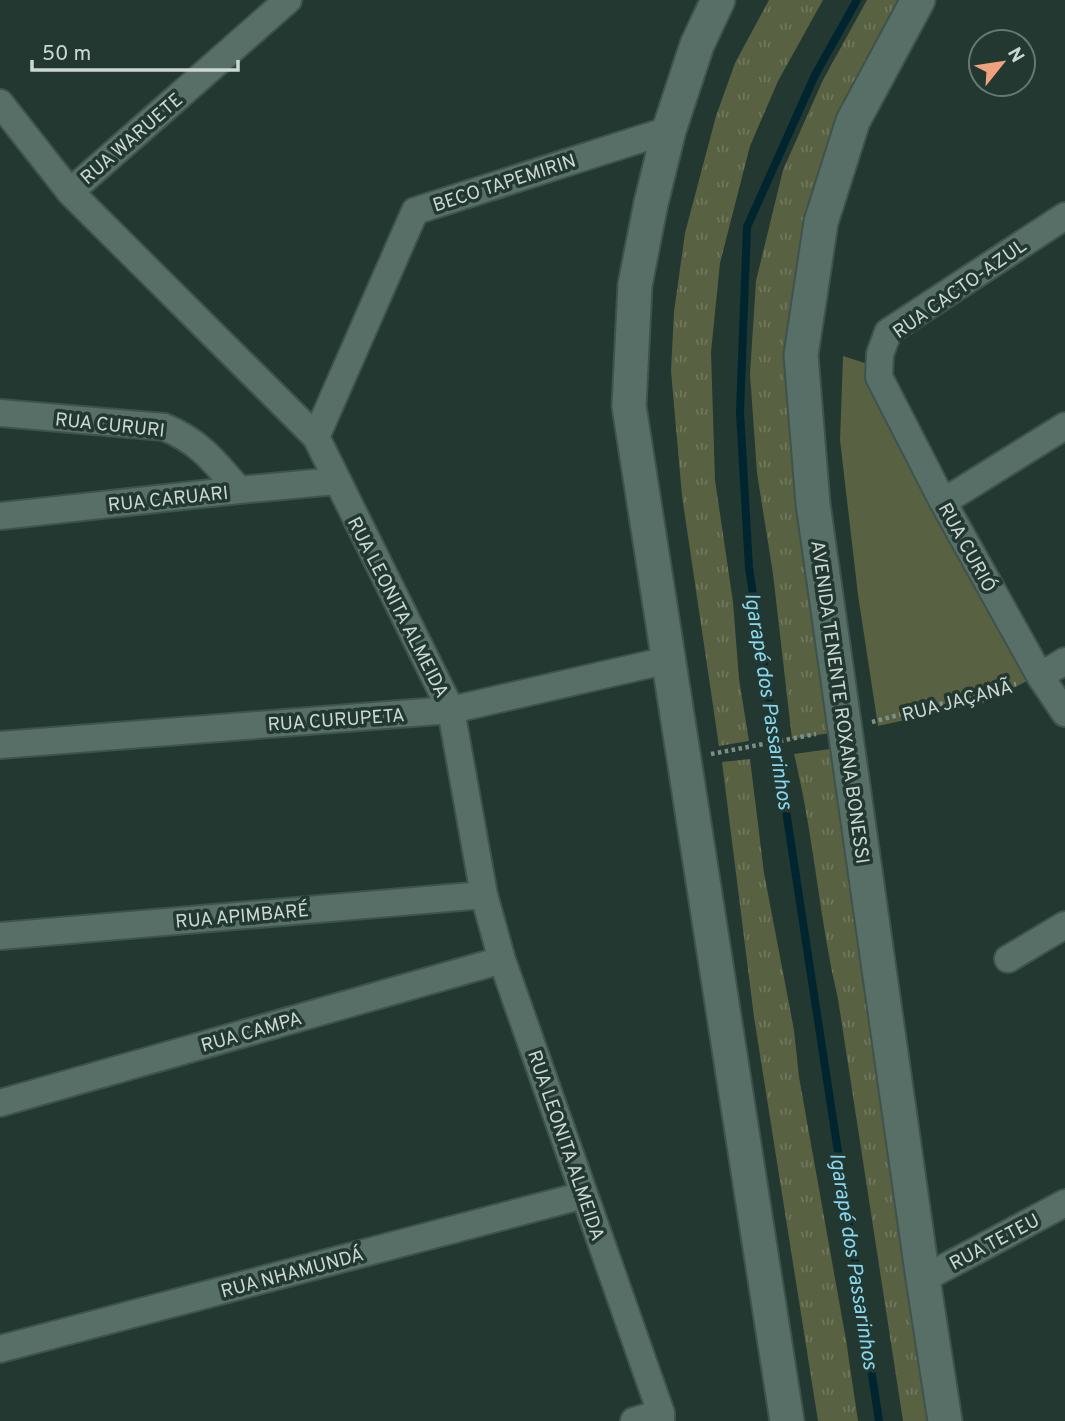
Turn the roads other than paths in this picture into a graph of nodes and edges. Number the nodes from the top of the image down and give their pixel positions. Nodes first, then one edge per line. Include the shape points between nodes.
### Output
1 (288, 0) edge
2 (718, 0) edge
3 (918, 0) edge
4 (0, 103) edge
5 (669, 130) junction
6 (70, 192) junction
7 (1065, 216) edge
8 (879, 377) joint
9 (0, 413) edge
10 (1065, 426) edge
11 (316, 438) junction
12 (336, 481) junction
13 (239, 490) junction
14 (943, 502) junction
15 (0, 516) edge
16 (668, 660) junction
17 (1065, 661) edge
18 (1040, 676) junction
19 (451, 710) junction
20 (1065, 713) edge
21 (0, 745) edge
22 (485, 895) junction
23 (1065, 925) edge
24 (0, 936) edge
25 (1008, 958) dead end
26 (502, 960) junction
27 (0, 1103) edge
28 (584, 1195) junction
29 (1065, 1203) edge
30 (923, 1279) junction
31 (0, 1349) edge
32 (661, 1417) edge
33 (634, 1421) edge
34 (787, 1421) edge
35 (945, 1421) edge

1 - 6 street, RUA WARUETE
2 - 5 street via 697,45
3 - 30 street, AVENIDA TENENTE ROXANA BONESSI via 853,121 821,222 801,355 834,731
4 - 6 street, RUA LEONITA ALMEIDA
5 - 11 street, BECO TAPEMIRIN via 415,211
5 - 16 street via 635,285 629,406
6 - 11 street, RUA LEONITA ALMEIDA
7 - 8 street, RUA CACTO-AZUL via 888,332 880,354
8 - 14 street, RUA CURIÓ
9 - 13 street, RUA CURURI via 164,427 185,435 208,453
10 - 14 street
11 - 12 street, RUA LEONITA ALMEIDA
12 - 13 street, RUA CARUARI
12 - 19 street, RUA LEONITA ALMEIDA
13 - 15 street, RUA CARUARI
14 - 18 street, RUA CURIÓ
16 - 19 street, RUA CURUPETA
16 - 34 street
17 - 18 street
18 - 20 street, RUA CURIÓ
19 - 21 street, RUA CURUPETA
19 - 22 street, RUA LEONITA ALMEIDA
22 - 24 street, RUA APIMBARÉ
22 - 26 street, RUA LEONITA ALMEIDA
23 - 25 street
26 - 27 street, RUA CAMPA
26 - 28 street, RUA LEONITA ALMEIDA
28 - 31 street, RUA NHAMUNDÁ
28 - 32 street, RUA LEONITA ALMEIDA
29 - 30 street, RUA TETEU
30 - 35 street, AVENIDA TENENTE ROXANA BONESSI
32 - 33 street

